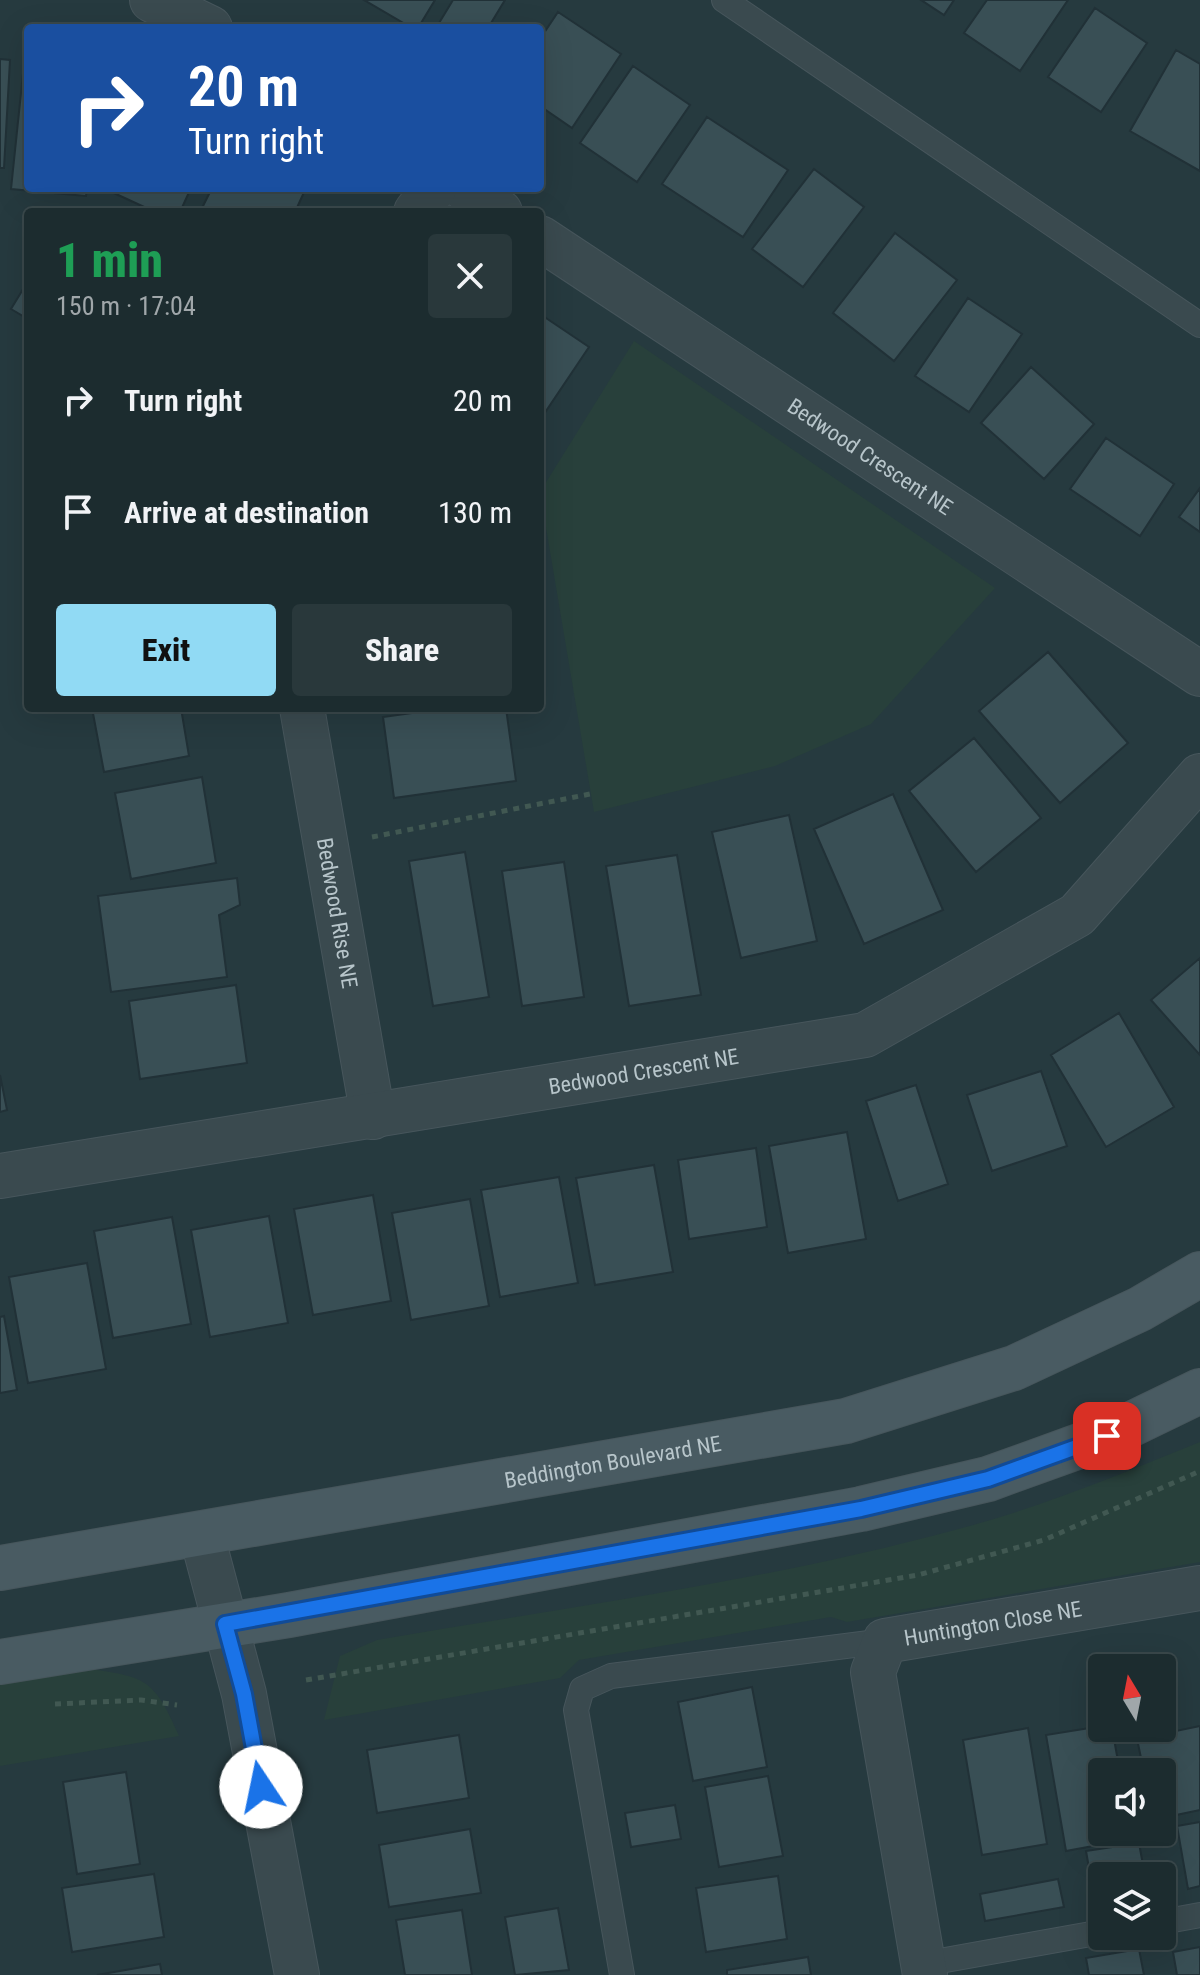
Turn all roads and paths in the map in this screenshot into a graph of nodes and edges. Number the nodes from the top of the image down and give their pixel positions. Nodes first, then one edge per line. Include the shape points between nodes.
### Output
1 (152, 0) edge
2 (724, 0) edge
3 (202, 24) edge
4 (470, 192) edge
5 (494, 208) edge
6 (544, 241) edge
7 (1200, 325) edge
8 (1200, 674) edge
9 (303, 712) edge
10 (1200, 776) edge
11 (590, 794) dead end
12 (328, 846) junction
13 (373, 1117) junction
14 (0, 1176) edge
15 (1200, 1274) edge
16 (1200, 1391) edge
17 (1200, 1471) edge
18 (202, 1536) junction
19 (0, 1568) edge
20 (1200, 1588) edge
21 (225, 1624) junction
22 (885, 1641) junction
23 (0, 1662) edge
24 (306, 1680) dead end
25 (46, 1705) dead end
26 (177, 1705) dead end
27 (1200, 1915) edge
28 (1176, 1919) edge
29 (1088, 1935) edge
30 (924, 1969) edge
31 (297, 1975) edge
32 (622, 1975) edge

1 - 3 street
2 - 7 lane
4 - 5 street
6 - 8 street, Bedwood Crescent NE
9 - 12 street, Bedwood Rise NE
10 - 13 street, Bedwood Crescent NE via 1077,915 865,1035
11 - 12 path
12 - 13 street, Bedwood Rise NE
13 - 14 street, Bedwood Crescent NE
15 - 18 main road, Beddington Boulevard NE via 1140,1309 1014,1368 846,1421
16 - 21 main road via 1107,1436 988,1479 861,1509
17 - 24 path via 1044,1540 918,1575
18 - 19 main road, Beddington Boulevard NE
18 - 21 street
20 - 22 street, Huntington Close NE
21 - 23 main road
21 - 31 street via 244,1694
22 - 30 street, Huntington Close NE via 873,1672
22 - 32 lane via 611,1676 582,1689 576,1710
25 - 26 path via 141,1700
27 - 28 lane
29 - 30 lane

